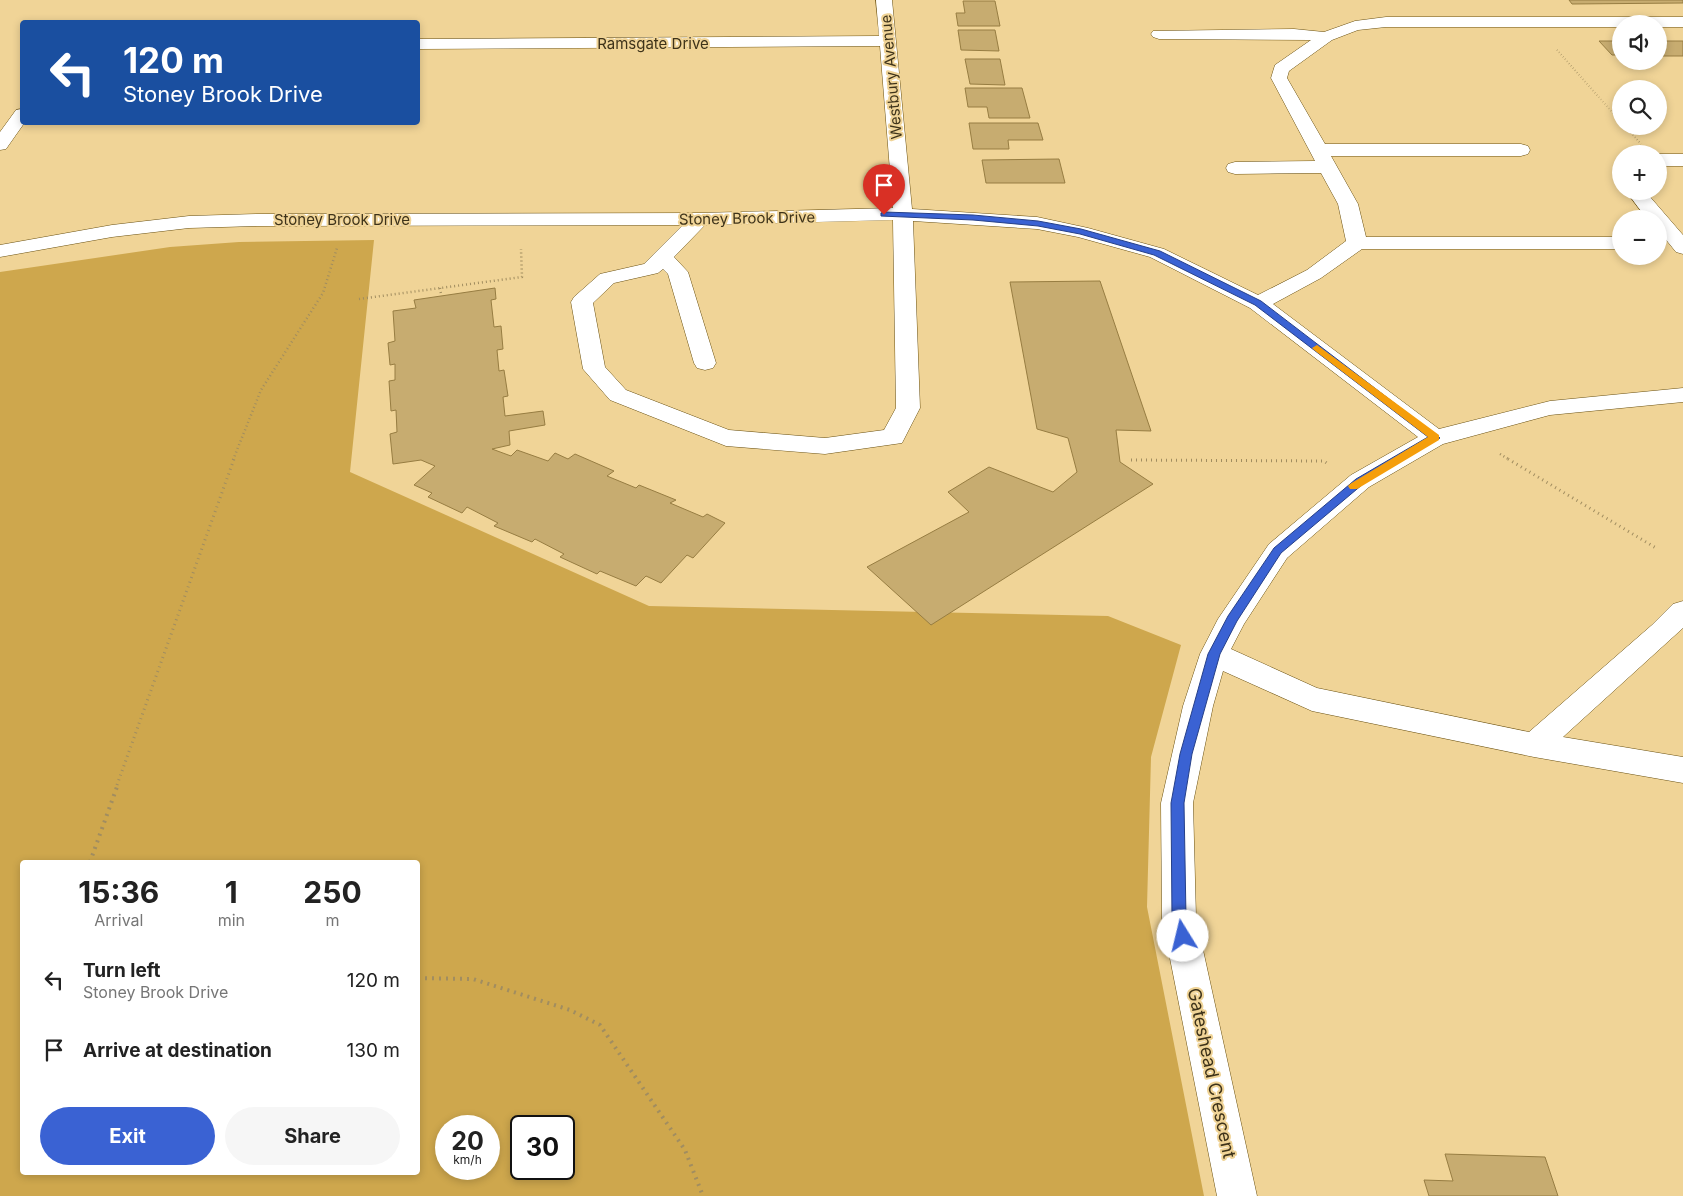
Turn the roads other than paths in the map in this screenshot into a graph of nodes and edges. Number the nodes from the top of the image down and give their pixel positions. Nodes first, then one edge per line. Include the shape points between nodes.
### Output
1 (884, 0) edge
2 (1683, 22) edge
3 (1159, 34) dead end
4 (1326, 37) junction
5 (888, 41) junction
6 (420, 44) edge
7 (20, 117) edge
8 (0, 145) edge
9 (1521, 150) dead end
10 (1323, 159) junction
11 (1667, 160) edge
12 (1683, 160) edge
13 (1235, 168) dead end
14 (1643, 200) edge
15 (1651, 210) edge
16 (903, 214) junction
17 (700, 219) junction
18 (1667, 229) edge
19 (1358, 243) junction
20 (1612, 243) edge
21 (1667, 247) edge
22 (1683, 249) edge
23 (0, 252) edge
24 (662, 256) junction
25 (1258, 303) junction
26 (705, 363) dead end
27 (1683, 395) edge
28 (1435, 438) junction
29 (1683, 611) edge
30 (1214, 654) junction
31 (1534, 745) junction
32 (1683, 770) edge
33 (1237, 1196) edge

1 - 5 street, Westbury Avenue
2 - 4 street via 1550,21 1534,15 1386,22 1355,26
3 - 4 street
4 - 10 street via 1281,68 1279,78
5 - 6 street, Ramsgate Drive
5 - 16 street, Westbury Avenue
7 - 8 street
9 - 10 street
10 - 13 street
10 - 19 street via 1348,204
11 - 12 street
14 - 15 street
16 - 17 street, Stoney Brook Drive
16 - 24 street, Westbury Avenue via 908,408 894,437 826,446 726,438 618,395 594,369 582,302 607,278 651,269
16 - 25 street, Stoney Brook Drive via 1038,223 1081,232 1157,253
17 - 23 street, Stoney Brook Drive via 189,222 112,231
17 - 24 street
18 - 22 street
19 - 20 street
19 - 25 street via 1314,274
21 - 22 street
24 - 26 street via 678,272
25 - 28 street, Stoney Brook Drive
27 - 28 street, Gateshead Crescent via 1550,408
28 - 30 street, Gateshead Crescent via 1360,481 1278,550 1232,619
29 - 31 street
30 - 31 street via 1312,699
30 - 33 street, Gateshead Crescent via 1186,754 1177,803 1179,918
31 - 32 street

